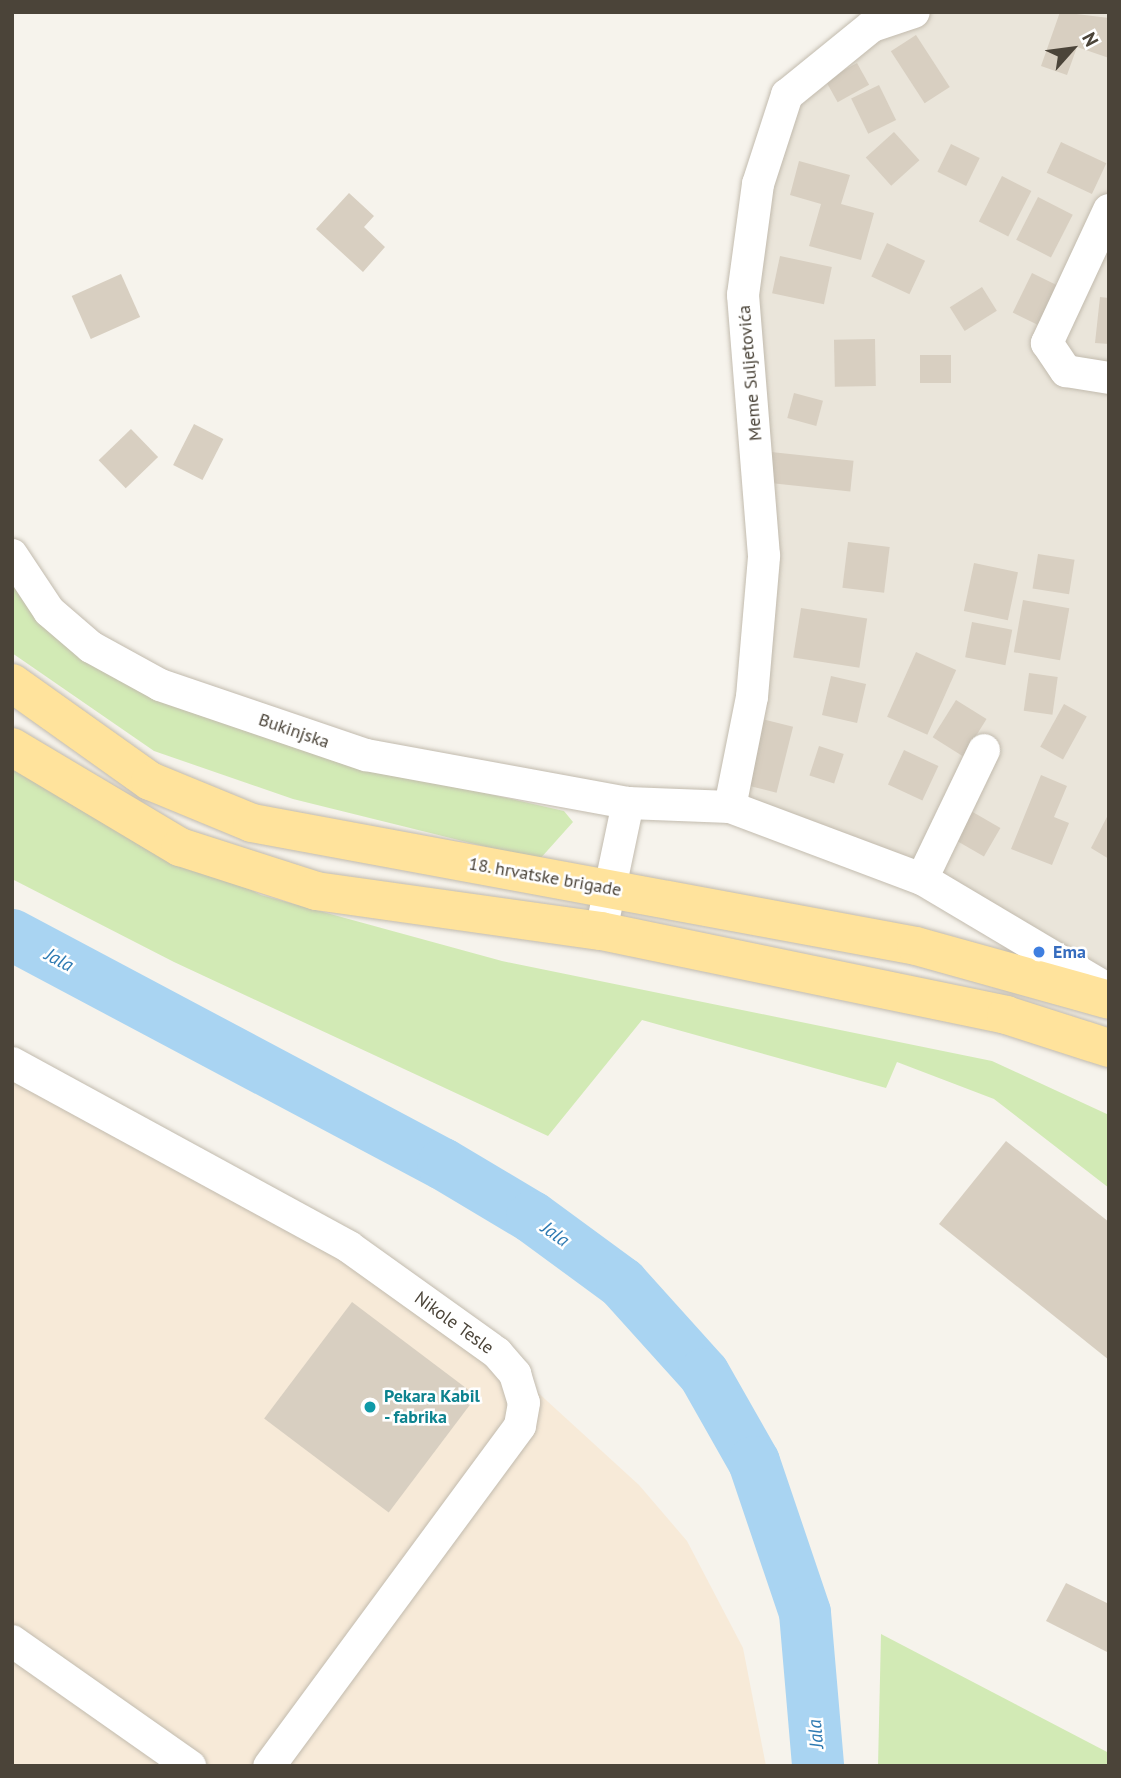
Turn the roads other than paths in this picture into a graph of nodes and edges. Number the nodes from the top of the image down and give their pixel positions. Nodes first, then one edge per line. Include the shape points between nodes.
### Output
1 (914, 12) edge
2 (1109, 210) edge
3 (1109, 378) edge
4 (12, 555) edge
5 (12, 683) edge
6 (12, 747) edge
7 (984, 750) dead end
8 (628, 803) junction
9 (730, 807) junction
10 (922, 879) junction
11 (609, 888) junction
12 (601, 931) junction
13 (1109, 989) edge
14 (1109, 1000) edge
15 (1109, 1048) edge
16 (12, 1063) edge
17 (12, 1642) edge
18 (190, 1766) edge
19 (269, 1766) edge

1 - 9 street, Meme Suljetovića via 872,26 787,95 758,184 743,295 764,556 752,697
2 - 3 street via 1047,343 1066,371
4 - 8 street, Bukinjska via 49,611 91,647 160,685 366,755
5 - 11 main road, 18. hrvatske brigade via 150,781 252,823
6 - 12 main road via 180,847 316,891
7 - 10 street
8 - 9 street
8 - 11 street
9 - 10 street
10 - 13 street
11 - 12 street
11 - 14 main road, 18. hrvatske brigade via 916,946
12 - 15 main road via 1006,1015
16 - 19 street, Nikole Tesle via 349,1247 497,1353 515,1374 524,1403 520,1426
17 - 18 street

